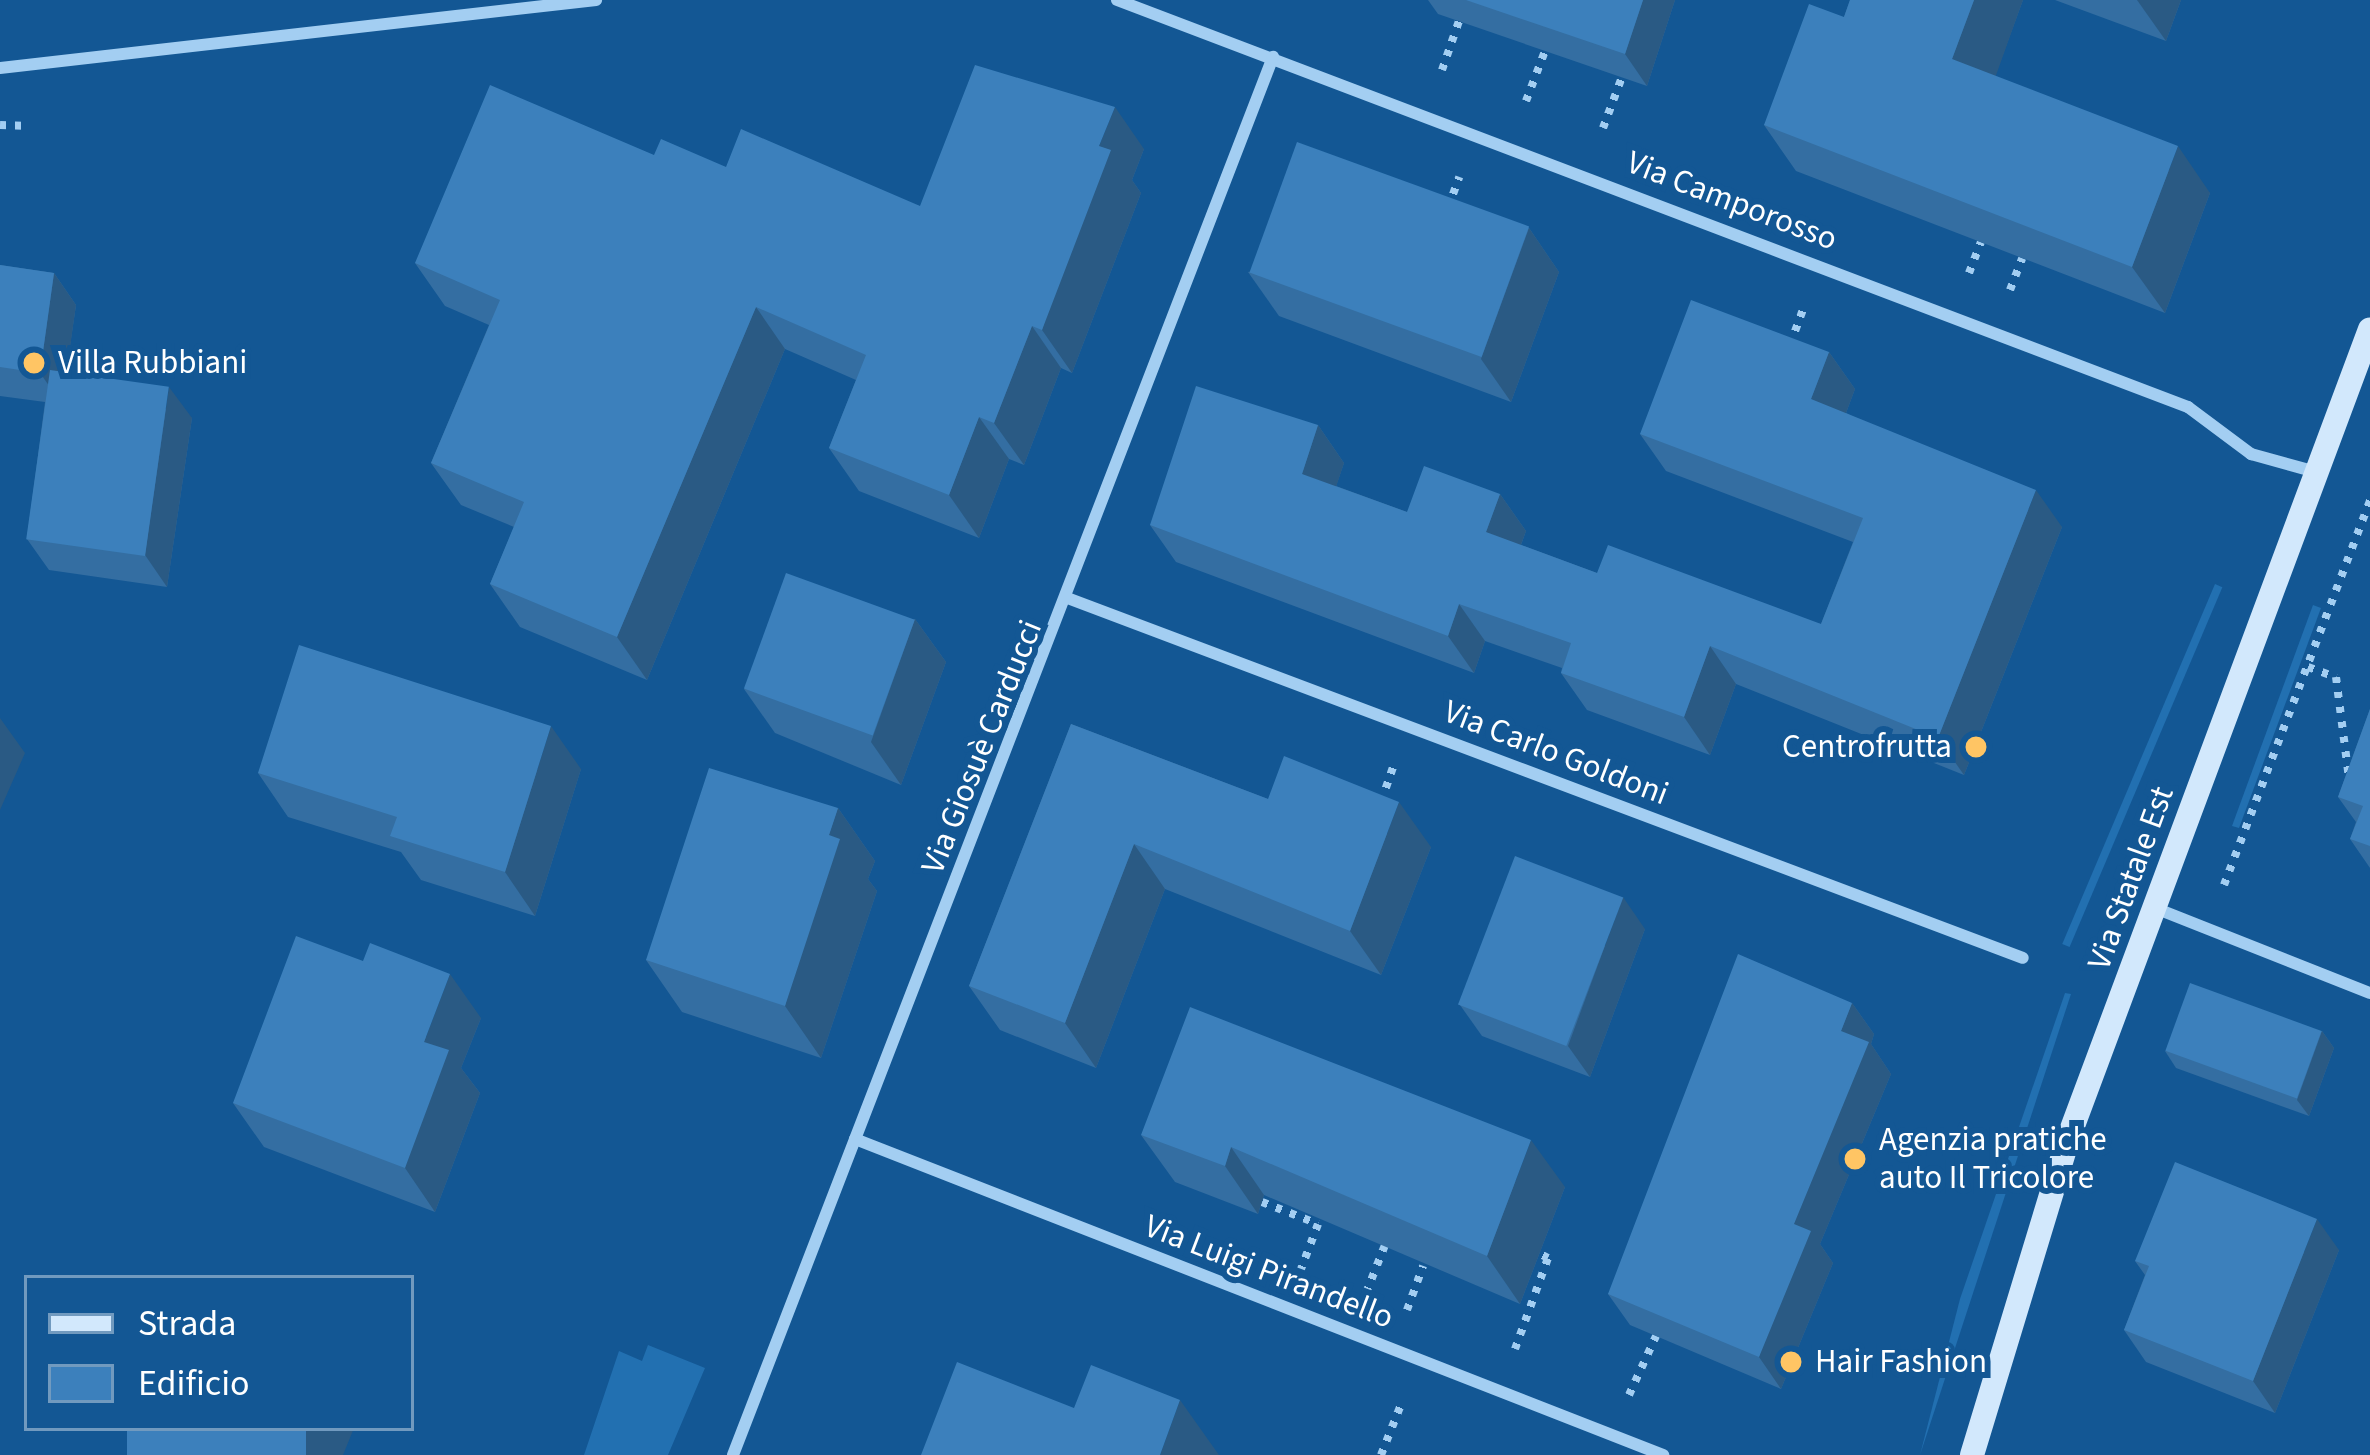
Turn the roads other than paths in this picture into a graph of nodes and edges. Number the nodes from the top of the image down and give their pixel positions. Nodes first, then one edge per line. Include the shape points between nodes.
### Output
1 (596, 0) edge
2 (1117, 0) edge
3 (1274, 57) junction
4 (0, 68) edge
5 (2370, 329) edge
6 (2317, 472) junction
7 (1070, 599) junction
8 (2156, 908) junction
9 (2024, 958) dead end
10 (2370, 993) edge
11 (855, 1139) junction
12 (733, 1455) edge
13 (1663, 1455) edge
14 (1972, 1455) edge

1 - 4 street
2 - 3 street, Via Camporosso
3 - 6 street, Via Camporosso via 2188,407 2251,454
3 - 7 street, Via Giosuè Carducci
5 - 6 street, Via Statale Est
6 - 8 street, Via Statale Est
7 - 9 street, Via Carlo Goldoni
7 - 11 street, Via Giosuè Carducci
8 - 10 street
8 - 14 street, Via Statale Est via 2068,1139
11 - 12 street, Via Giosuè Carducci
11 - 13 street, Via Luigi Pirandello

